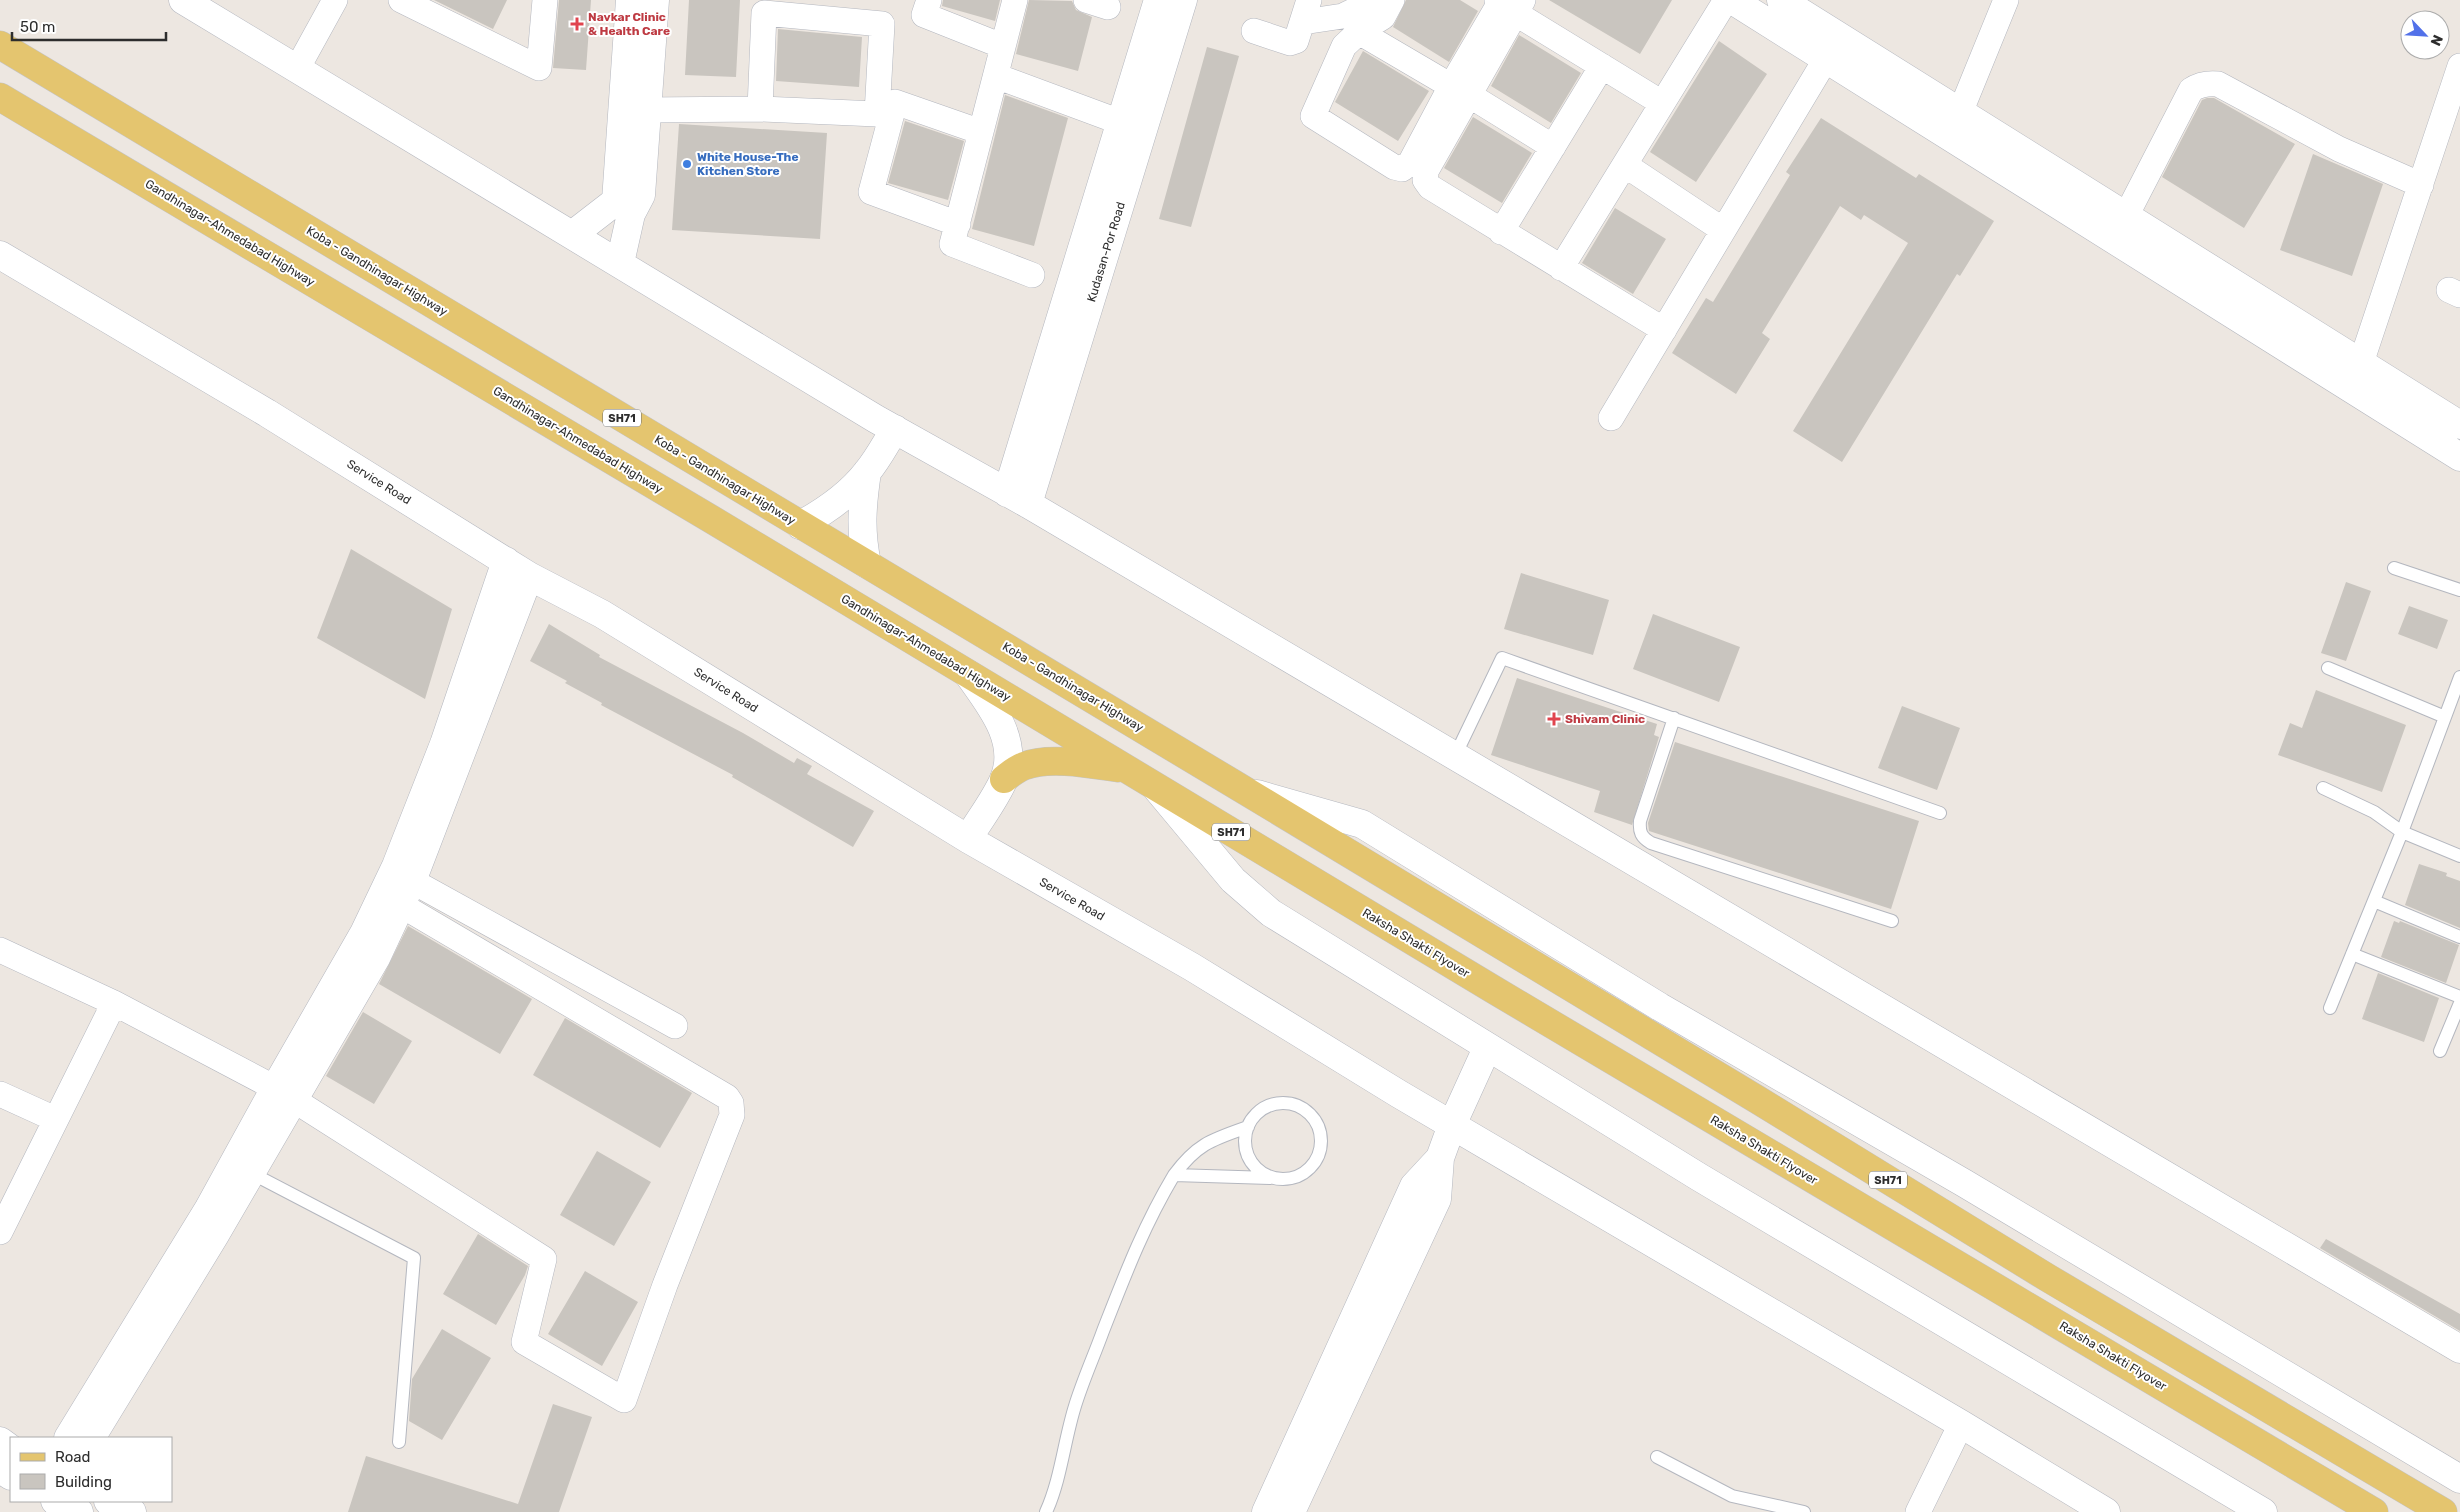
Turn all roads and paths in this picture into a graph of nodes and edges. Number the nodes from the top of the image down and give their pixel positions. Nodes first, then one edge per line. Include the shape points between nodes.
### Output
1 (183, 0) edge
2 (335, 0) edge
3 (402, 0) edge
4 (545, 0) edge
5 (630, 0) edge
6 (655, 0) edge
7 (929, 0) edge
8 (1014, 0) edge
9 (1158, 0) edge
10 (1183, 0) edge
11 (1375, 0) edge
12 (1392, 0) edge
13 (1726, 0) edge
14 (1732, 0) edge
15 (1781, 0) edge
16 (2006, 0) edge
17 (1512, 4) edge
18 (764, 6) edge
19 (1306, 11) edge
20 (1254, 31) dead end
21 (1359, 32) junction
22 (0, 45) edge
23 (1002, 46) junction
24 (1833, 48) junction
25 (1602, 66) junction
26 (2460, 66) edge
27 (297, 69) junction
28 (996, 76) junction
29 (1460, 90) junction
30 (0, 97) edge
31 (1662, 103) junction
32 (635, 108) junction
33 (760, 109) junction
34 (1961, 112) junction
35 (1132, 127) junction
36 (981, 132) junction
37 (1950, 137) junction
38 (1553, 147) junction
39 (1625, 165) junction
40 (2421, 185) junction
41 (623, 208) junction
42 (2126, 216) junction
43 (958, 224) junction
44 (1723, 230) junction
45 (1501, 232) junction
46 (572, 235) junction
47 (0, 255) edge
48 (620, 264) junction
49 (1561, 268) junction
50 (1032, 275) dead end
51 (1664, 330) junction
52 (2356, 377) junction
53 (1611, 418) dead end
54 (2460, 425) edge
55 (895, 429) junction
56 (2460, 457) edge
57 (867, 472) junction
58 (1018, 498) junction
59 (800, 525) junction
60 (506, 561) junction
61 (868, 564) junction
62 (2394, 568) dead end
63 (529, 576) junction
64 (2460, 590) edge
65 (2328, 668) dead end
66 (968, 674) junction
67 (2460, 677) edge
68 (2455, 706) edge
69 (2445, 717) junction
70 (1674, 718) junction
71 (453, 749) junction
72 (1455, 756) junction
73 (1126, 769) junction
74 (1004, 779) junction
75 (1155, 786) junction
76 (2323, 788) dead end
77 (1244, 790) junction
78 (1940, 813) dead end
79 (2402, 832) junction
80 (968, 839) junction
81 (2460, 856) edge
82 (406, 893) junction
83 (2374, 901) junction
84 (1892, 921) dead end
85 (2460, 937) edge
86 (0, 950) edge
87 (2352, 954) junction
88 (2460, 997) edge
89 (2460, 1003) edge
90 (114, 1004) junction
91 (2330, 1008) dead end
92 (675, 1026) dead end
93 (1487, 1048) junction
94 (2440, 1051) dead end
95 (0, 1094) edge
96 (284, 1094) junction
97 (55, 1119) junction
98 (1452, 1125) junction
99 (1248, 1127) junction
100 (1440, 1158) junction
101 (251, 1173) junction
102 (1174, 1175) junction
103 (1274, 1178) junction
104 (0, 1232) edge
105 (2460, 1349) edge
106 (1961, 1424) junction
107 (69, 1437) edge
108 (92, 1437) edge
109 (399, 1442) dead end
110 (3, 1452) edge
111 (1657, 1457) dead end
112 (10, 1473) edge
113 (2460, 1479) edge
114 (57, 1502) edge
115 (110, 1502) edge
116 (79, 1512) edge
117 (132, 1512) edge
118 (1046, 1512) edge
119 (1266, 1512) edge
120 (1291, 1512) edge
121 (1804, 1512) edge
122 (1918, 1512) edge
123 (2106, 1512) edge
124 (2263, 1512) edge
125 (2374, 1512) edge
126 (2443, 1512) edge

1 - 27 street
2 - 27 street
3 - 4 street via 539,68
5 - 32 street
6 - 32 street
7 - 23 street via 924,15
8 - 23 street
9 - 35 street, Kudasan-Por Road
10 - 35 street, Kudasan-Por Road
11 - 19 street via 1343,16
12 - 21 street via 1383,17
13 - 31 street
14 - 24 street
15 - 24 street
16 - 34 street
17 - 25 street
17 - 29 street
18 - 33 street
18 - 33 street via 882,24 877,114
19 - 20 street via 1296,41 1290,43
21 - 29 street
21 - 29 street via 1344,46 1313,116 1394,167 1402,169 1410,164
22 - 59 main road, Koba - Gandhinagar Highway / SH71
23 - 28 street
24 - 34 street
24 - 37 street
24 - 44 street
25 - 31 street
25 - 38 street
26 - 40 street
27 - 46 street
28 - 35 street
28 - 36 street
29 - 38 street
29 - 45 street via 1425,180 1430,187
30 - 66 main road, Gandhinagar-Ahmedabad Highway / SH71
31 - 39 street
32 - 33 street
32 - 41 street via 640,195
34 - 37 street
34 - 42 street
35 - 58 street, Kudasan-Por Road
36 - 43 street
36 - 43 street via 895,102 871,192
37 - 52 street
38 - 45 street
39 - 44 street
39 - 49 street
40 - 42 street via 2339,149 2218,84 2209,83 2191,90
40 - 52 street
41 - 46 street
41 - 48 street
42 - 52 street
43 - 50 street via 952,244
44 - 51 street
45 - 49 street
46 - 48 street
47 - 60 street, Service Road via 267,412
48 - 55 street
49 - 51 street
51 - 53 street
52 - 54 street
52 - 56 street
55 - 57 street
55 - 58 street
57 - 59 street via 840,499
57 - 61 street via 861,535
58 - 72 street
59 - 61 main road, Koba - Gandhinagar Highway / SH71
60 - 63 street, Service Road
60 - 71 street
61 - 77 main road, Koba - Gandhinagar Highway / SH71
62 - 64 lane
63 - 71 street
63 - 80 street, Service Road via 602,614
65 - 69 lane
66 - 73 main road, Gandhinagar-Ahmedabad Highway / SH71
66 - 74 street via 1003,727 1008,760
67 - 68 lane
68 - 69 lane
69 - 79 lane
70 - 72 lane via 1502,658
70 - 78 lane
70 - 84 lane via 1640,821 1639,831 1643,838
71 - 82 street
71 - 96 street
72 - 105 street
73 - 74 main road via 1041,762 1023,766
73 - 75 main road, Gandhinagar-Ahmedabad Highway / SH71
74 - 80 street
75 - 93 street via 1233,880 1271,913
75 - 125 main road, Raksha Shakti Flyover / SH71
76 - 79 lane via 2374,812
77 - 113 street via 1362,824 1660,1007 1964,1183
77 - 126 main road, SH71 via 2048,1278
79 - 81 lane
79 - 83 lane
80 - 98 street, Service Road via 1192,968
82 - 92 street
82 - 96 street via 376,958
82 - 96 street via 727,1097 731,1103 732,1115 624,1400 524,1342 544,1259
83 - 85 lane
83 - 87 lane
86 - 90 street
87 - 88 lane
87 - 91 lane
89 - 94 lane
90 - 96 street
90 - 97 street
93 - 98 street
93 - 124 street via 1716,1188
95 - 97 street
96 - 101 street
96 - 107 street via 208,1208
97 - 104 street
98 - 100 street
98 - 106 street, Service Road
99 - 102 lane via 1204,1144 1189,1155
99 - 103 lane via 1245,1138 1249,1159 1256,1168
99 - 103 lane via 1261,1110 1281,1103 1302,1108 1316,1123 1321,1144 1313,1164 1296,1177
100 - 119 street via 1414,1186
100 - 120 street via 1437,1199
101 - 108 street
101 - 109 lane via 414,1258
102 - 103 lane
102 - 118 lane via 1132,1257 1076,1404 1059,1475
106 - 122 street
106 - 123 street, Service Road
110 - 112 street
111 - 121 lane via 1732,1496
114 - 116 street
115 - 117 street

